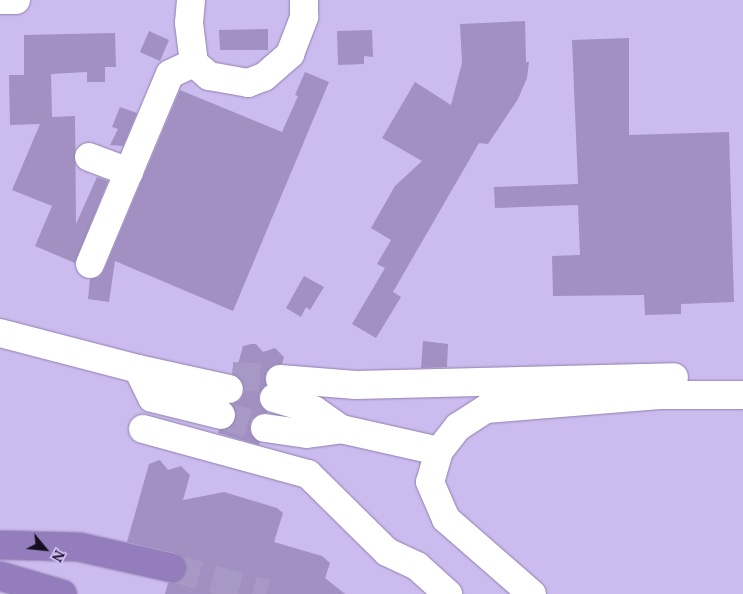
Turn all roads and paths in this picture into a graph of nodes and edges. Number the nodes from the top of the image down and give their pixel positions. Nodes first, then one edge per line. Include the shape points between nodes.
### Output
1 (0, 0) edge
2 (16, 0) edge
3 (191, 0) edge
4 (304, 0) edge
5 (194, 63) junction
6 (88, 157) dead end
7 (129, 172) junction
8 (90, 264) dead end
9 (0, 333) edge
10 (138, 369) junction
11 (743, 376) edge
12 (231, 383) tunnel mouth
13 (743, 395) edge
14 (221, 415) tunnel mouth
15 (265, 428) tunnel mouth
16 (143, 429) dead end
17 (341, 429) junction
18 (439, 451) junction
19 (3, 542) edge
20 (172, 568) tunnel mouth
21 (0, 576) edge
22 (62, 594) edge
23 (448, 594) edge
24 (532, 594) edge

1 - 2 street
3 - 5 street via 189,23
4 - 5 street via 304,17 290,54 264,76 248,83 229,81 209,76
5 - 7 street via 170,74
6 - 7 street
7 - 8 street
9 - 10 street
10 - 12 street
10 - 14 street via 152,398
11 - 17 street via 356,384 277,389
13 - 18 street via 659,395 486,409 458,427
15 - 17 street via 307,434
16 - 23 street via 308,474 387,552 417,566
17 - 18 street
18 - 24 street via 430,482 446,519
19 - 20 highway via 86,548
21 - 22 highway

